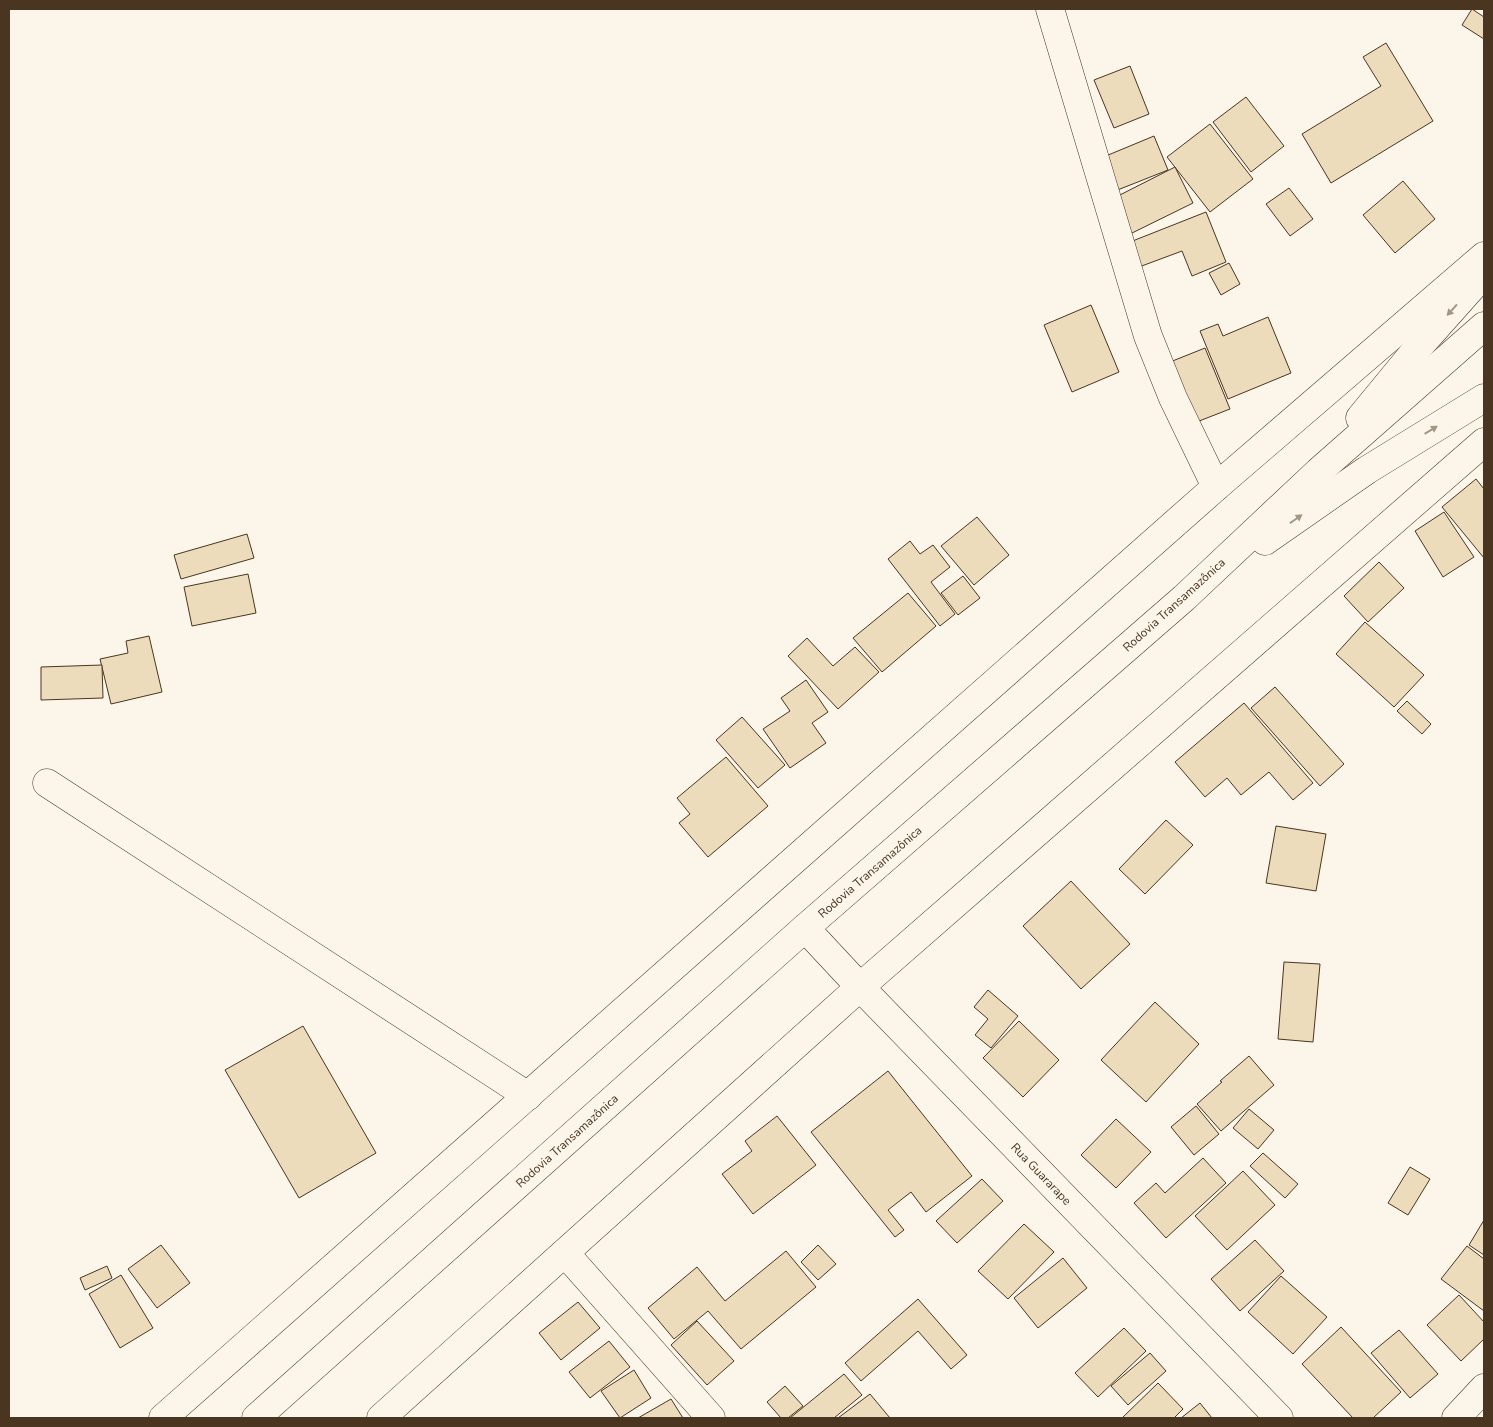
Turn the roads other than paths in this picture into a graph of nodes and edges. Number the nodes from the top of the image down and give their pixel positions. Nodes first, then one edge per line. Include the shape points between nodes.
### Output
1 (1050, 9) edge
2 (1484, 256) edge
3 (1484, 273) edge
4 (1484, 326) edge
5 (1484, 398) edge
6 (1484, 442) edge
7 (1318, 472) junction
8 (1216, 487) junction
9 (1184, 598) junction
10 (47, 783) dead end
11 (805, 928) junction
12 (860, 987) junction
13 (528, 1096) junction
14 (565, 1253) junction
15 (1484, 1388) edge
16 (163, 1418) edge
17 (256, 1418) edge
18 (383, 1418) edge
19 (711, 1418) edge
20 (1279, 1418) edge
21 (1456, 1418) edge

1 - 8 main road via 1148,336 1173,398
2 - 8 main road
3 -> 7 main road via 1373,401
4 - 7 main road, Rodovia Transamazônica
9 -> 5 main road via 1367,470
6 - 12 main road
7 - 9 main road, Rodovia Transamazônica
8 - 13 main road
9 - 11 main road, Rodovia Transamazônica
10 - 13 main road
11 - 12 main road, Rua Guararape
11 - 17 main road, Rodovia Transamazônica
12 - 14 main road
12 - 20 main road, Rua Guararape
13 - 16 main road
14 - 18 main road
14 - 19 main road
15 - 21 main road

